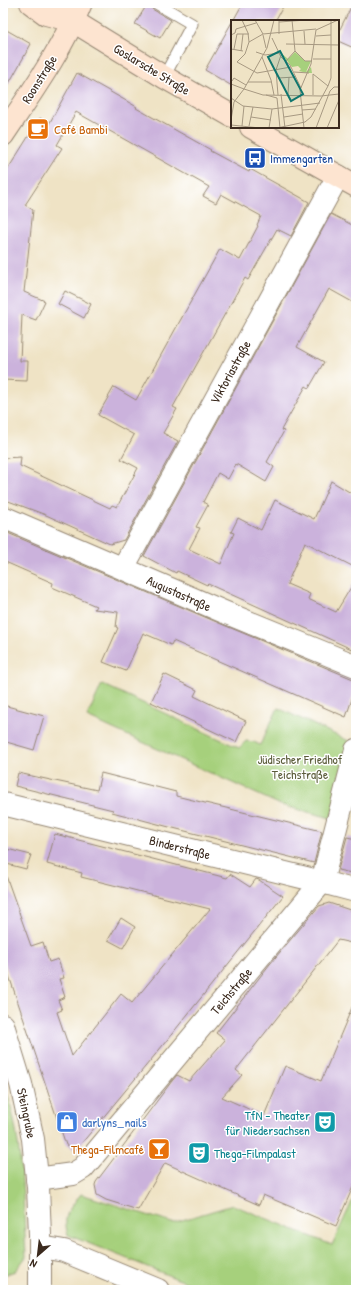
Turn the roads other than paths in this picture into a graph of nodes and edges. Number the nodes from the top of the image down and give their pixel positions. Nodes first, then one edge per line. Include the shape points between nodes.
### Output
1 (31, 3) edge
2 (156, 3) edge
3 (73, 9) edge
4 (164, 77) junction
5 (231, 115) edge
6 (253, 128) edge
7 (3, 135) edge
8 (347, 181) edge
9 (3, 517) edge
10 (123, 568) junction
11 (356, 666) edge
12 (356, 750) edge
13 (3, 804) edge
14 (322, 882) junction
15 (356, 891) edge
16 (3, 1025) edge
17 (37, 1179) junction
18 (41, 1247) junction
19 (39, 1290) edge
20 (158, 1290) edge

1 - 3 main road, Goslarsche Straße via 46,14
2 - 4 lane via 192,24
3 - 4 main road, Goslarsche Straße
3 - 7 main road, Roonstraße via 36,86
4 - 5 main road, Goslarsche Straße
6 - 8 main road
8 - 10 street, Viktoriastraße
9 - 10 street, Augustastraße
10 - 11 street, Augustastraße
12 - 14 street, Teichstraße
13 - 14 street, Binderstraße
14 - 15 street, Binderstraße
14 - 17 street, Teichstraße via 83,1168 73,1174
16 - 17 street, Steingrube via 21,1084 33,1139
17 - 18 street, Steingrube
18 - 19 street, Steingrube
18 - 20 street via 64,1251

